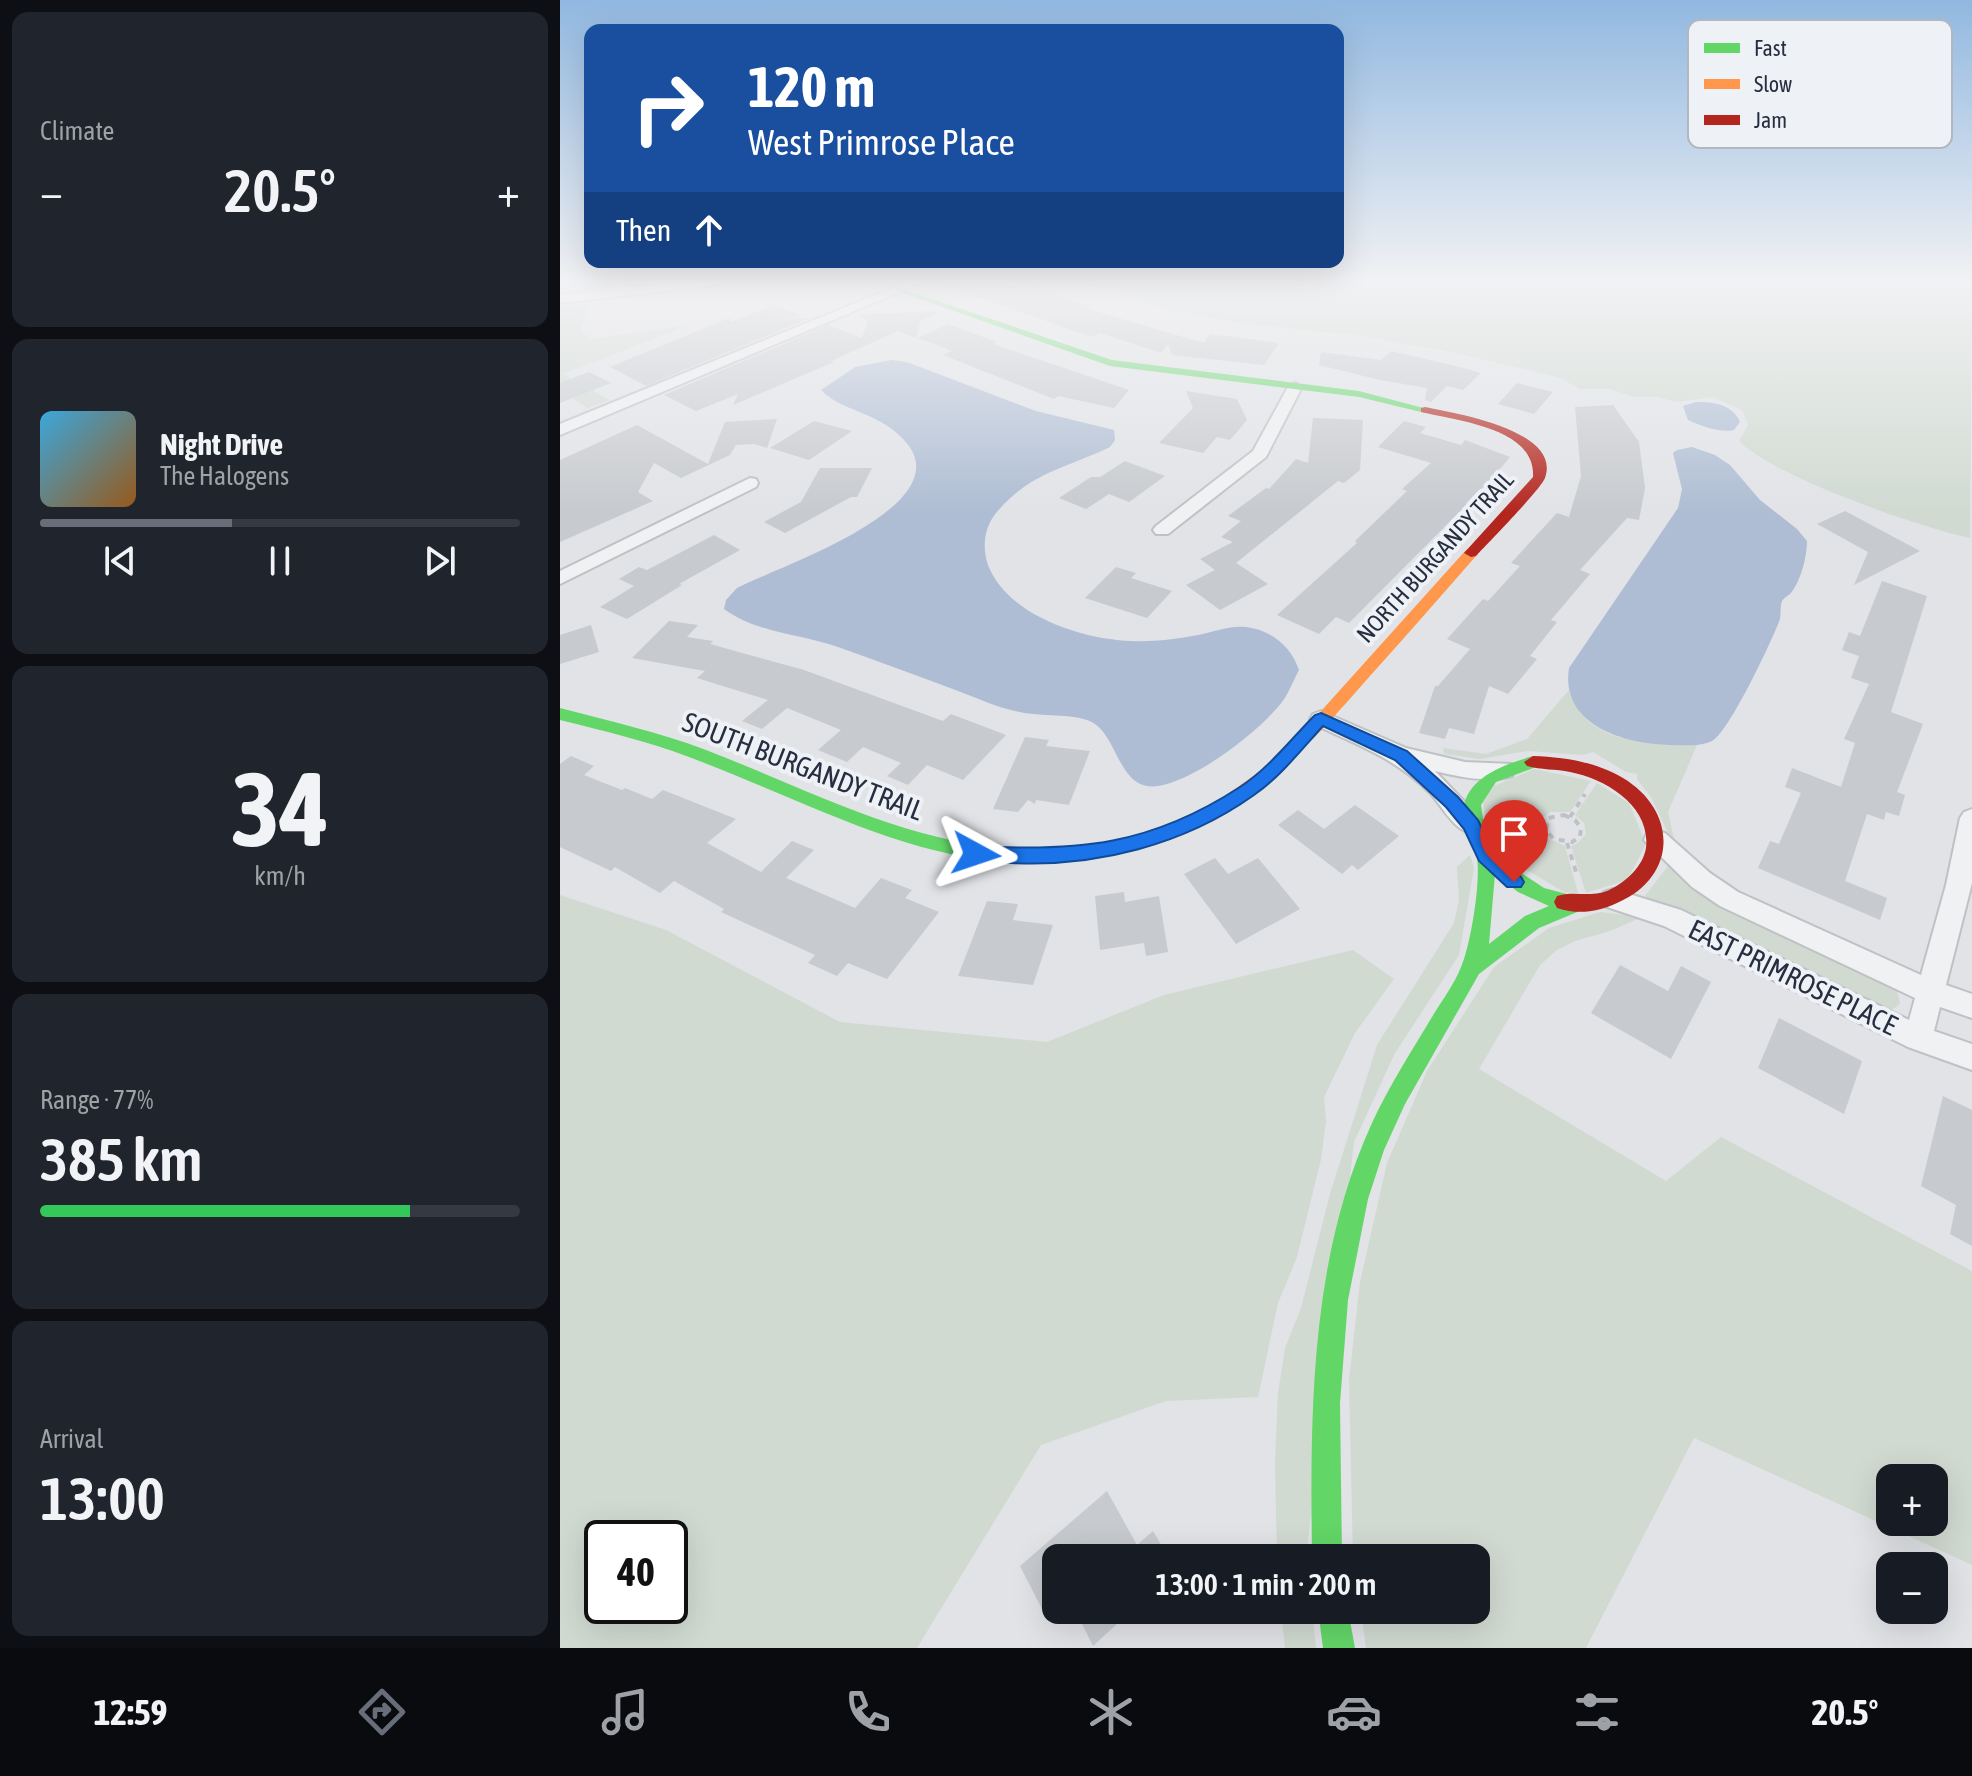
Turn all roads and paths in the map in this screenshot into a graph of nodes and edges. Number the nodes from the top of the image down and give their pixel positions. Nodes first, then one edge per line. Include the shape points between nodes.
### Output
1 (731, 359) edge
2 (1099, 359) edge
3 (1295, 387) junction
4 (560, 430) edge
5 (750, 483) dead end
6 (1162, 530) dead end
7 (560, 578) edge
8 (560, 714) edge
9 (1321, 719) junction
10 (1401, 755) junction
11 (1504, 770) junction
12 (1972, 818) edge
13 (1472, 825) junction
14 (1546, 831) junction
15 (1656, 840) junction
16 (1504, 843) dead end
17 (1485, 856) junction
18 (1613, 899) junction
19 (1575, 904) junction
20 (1473, 967) junction
21 (1931, 992) junction
22 (1972, 1006) edge
23 (1918, 1038) junction
24 (1972, 1057) edge
25 (1326, 1544) edge
26 (1335, 1624) edge
27 (1339, 1648) edge

1 - 4 street
2 - 3 street, NORTH BURGANDY TRAIL
3 - 6 street via 1260,454
3 - 9 street, NORTH BURGANDY TRAIL via 1381,398 1501,429 1529,444 1542,469 1529,490
5 - 7 street
8 - 9 street, SOUTH BURGANDY TRAIL via 665,742 915,840 953,851 1030,857 1134,844 1216,811 1272,771
9 - 10 street
10 - 11 street via 1465,770
10 - 13 street
11 - 13 street via 1478,793
11 - 15 street via 1550,762 1600,774 1644,809
12 - 21 street
13 - 17 street
14 - 14 path via 1545,822 1558,815 1575,820 1581,833 1567,843
14 - 16 path
15 - 18 street via 1651,868
15 - 21 street, EAST PRIMROSE PLACE via 1729,899
17 - 19 street via 1514,882
17 - 20 street via 1487,908
18 - 19 street
18 - 23 street, EAST PRIMROSE PLACE via 1672,918
19 - 20 street via 1532,922
20 - 25 street via 1390,1108 1353,1205 1339,1273 1327,1389
21 - 22 street, EAST PRIMROSE PLACE
21 - 23 street
23 - 24 street, EAST PRIMROSE PLACE
26 - 27 street

